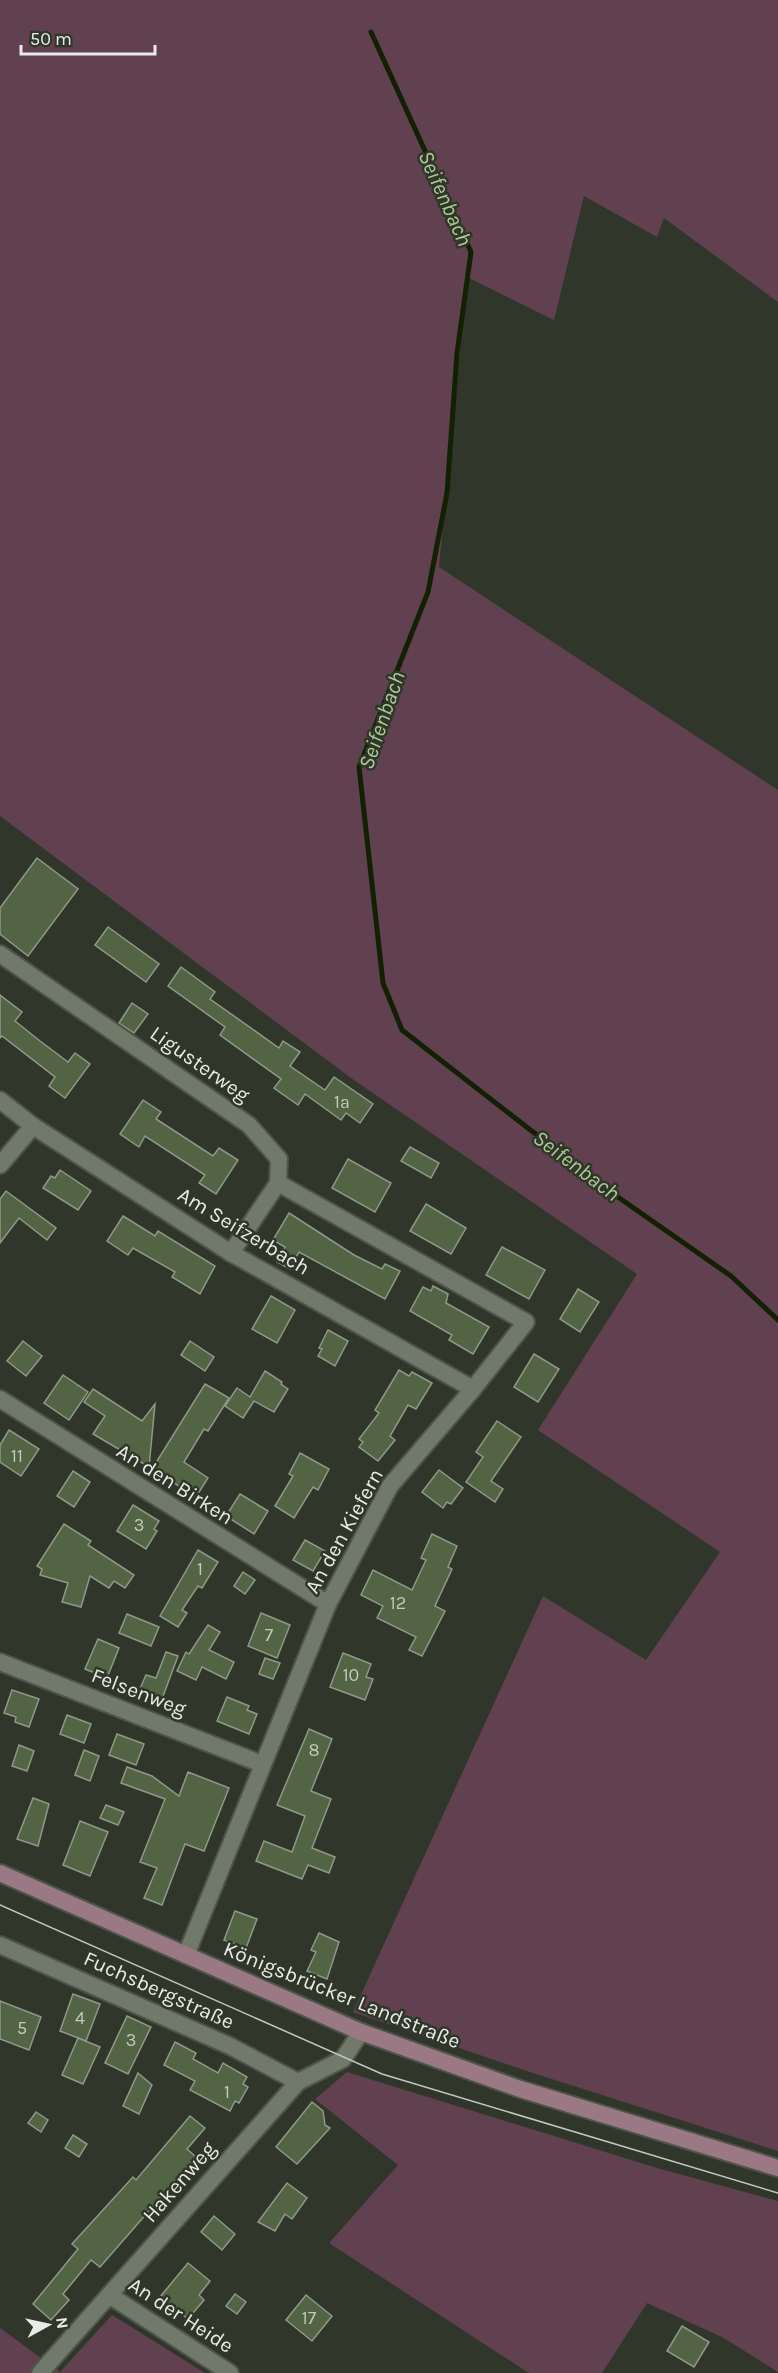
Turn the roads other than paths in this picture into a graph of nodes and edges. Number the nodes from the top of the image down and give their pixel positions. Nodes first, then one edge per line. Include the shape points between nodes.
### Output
1 (0, 954) edge
2 (0, 1100) edge
3 (33, 1126) junction
4 (0, 1165) edge
5 (278, 1183) junction
6 (231, 1253) junction
7 (473, 1389) junction
8 (0, 1399) edge
9 (328, 1604) junction
10 (0, 1662) edge
11 (262, 1764) junction
12 (0, 1873) edge
13 (0, 1945) edge
14 (186, 1955) junction
15 (361, 2032) junction
16 (297, 2082) junction
17 (778, 2169) edge
18 (109, 2295) junction
19 (40, 2373) edge
20 (230, 2373) edge

1 - 5 street, Ligusterweg via 249,1125 279,1159
2 - 3 street, Am Seifzerbach
3 - 4 street
3 - 6 street, Am Seifzerbach
5 - 6 street
5 - 7 street, An den Kiefern via 526,1322
6 - 7 street, Am Seifzerbach
7 - 9 street, An den Kiefern via 390,1486
8 - 9 street, An den Birken
9 - 11 street, An den Kiefern
10 - 11 street, Felsenweg
11 - 14 street, An den Kiefern
12 - 14 main road, Königsbrücker Landstraße
13 - 16 street, Fuchsbergstraße via 221,2041
14 - 15 main road, Königsbrücker Landstraße
15 - 16 street, Hakenweg via 343,2059
15 - 17 main road, Königsbrücker Landstraße via 520,2089
16 - 18 street, Hakenweg
18 - 19 street, Hakenweg
18 - 20 street, An der Heide

